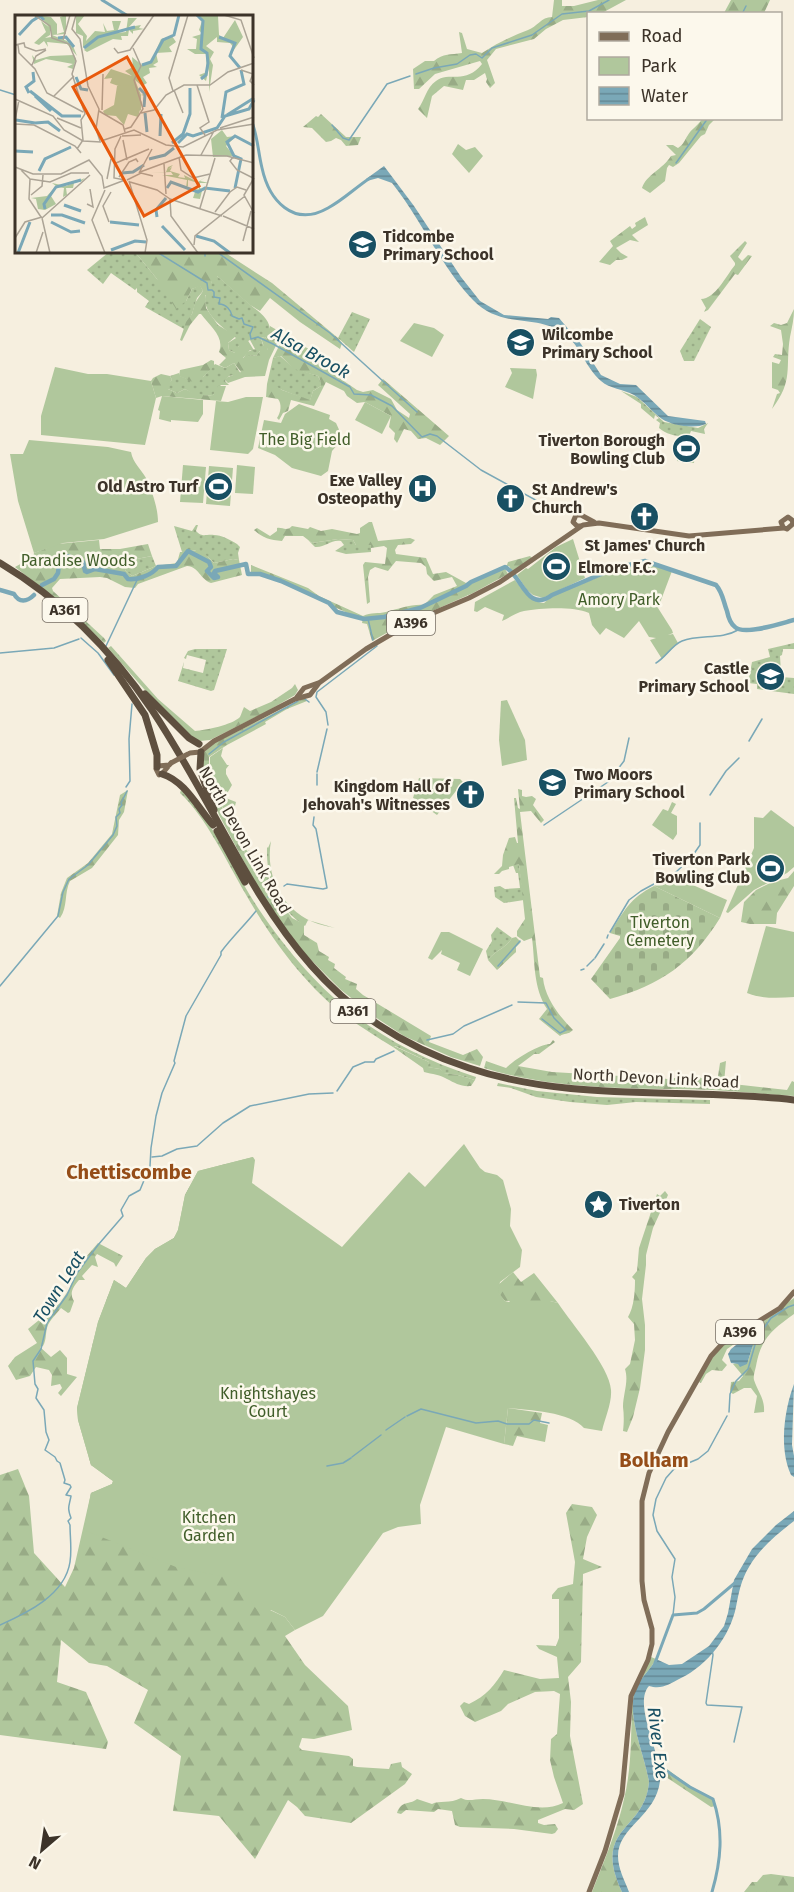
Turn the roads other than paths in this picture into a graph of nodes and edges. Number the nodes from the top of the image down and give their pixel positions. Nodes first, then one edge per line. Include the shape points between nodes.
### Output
1 (584, 518) junction
2 (782, 520) junction
3 (793, 521) edge
4 (574, 524) junction
5 (599, 524) junction
6 (582, 526) junction
7 (784, 528) junction
8 (759, 529) junction
9 (570, 533) junction
10 (0, 563) edge
11 (0, 568) edge
12 (108, 660) junction
13 (121, 668) junction
14 (199, 748) junction
15 (170, 764) junction
16 (157, 767) junction
17 (162, 774) junction
18 (213, 825) junction
19 (227, 841) junction
20 (794, 1102) edge
21 (794, 1292) edge
22 (589, 1892) edge

1 - 4 main road via 575,516
1 - 5 main road, A396
1 - 6 main road
2 - 3 main road, A396 via 786,517
2 - 7 main road
2 - 8 main road, A396
3 - 7 main road, A396 via 790,528
4 - 6 main road, A396
4 - 9 main road
5 - 6 main road, A396
5 - 8 main road, A396 via 689,536
6 - 9 main road, A396
7 - 8 main road, A396
9 - 14 main road, A396 via 509,576 386,636 319,682 308,695 304,693
10 - 13 highway, North Devon Link Road / A361 via 63,609
11 - 12 highway, North Devon Link Road / A361 via 60,612
12 - 16 highway via 145,715
12 - 18 highway, North Devon Link Road / A361 via 159,729
13 - 14 highway
13 - 19 highway, North Devon Link Road / A361 via 163,727
14 - 15 main road, bridge
14 - 19 highway via 201,775
15 - 16 main road
15 - 17 main road
16 - 17 main road via 156,772
17 - 18 highway via 186,792
18 - 20 highway, North Devon Link Road / A361 via 270,921 307,968 358,1016 418,1052 477,1075 535,1088
19 - 20 highway, North Devon Link Road / A361 via 273,919 315,971 371,1019 439,1057 496,1076 548,1085 747,1095
21 - 22 main road, A396 via 780,1308 722,1344 706,1363 651,1468 642,1501 642,1587 652,1644 632,1691 622,1794

